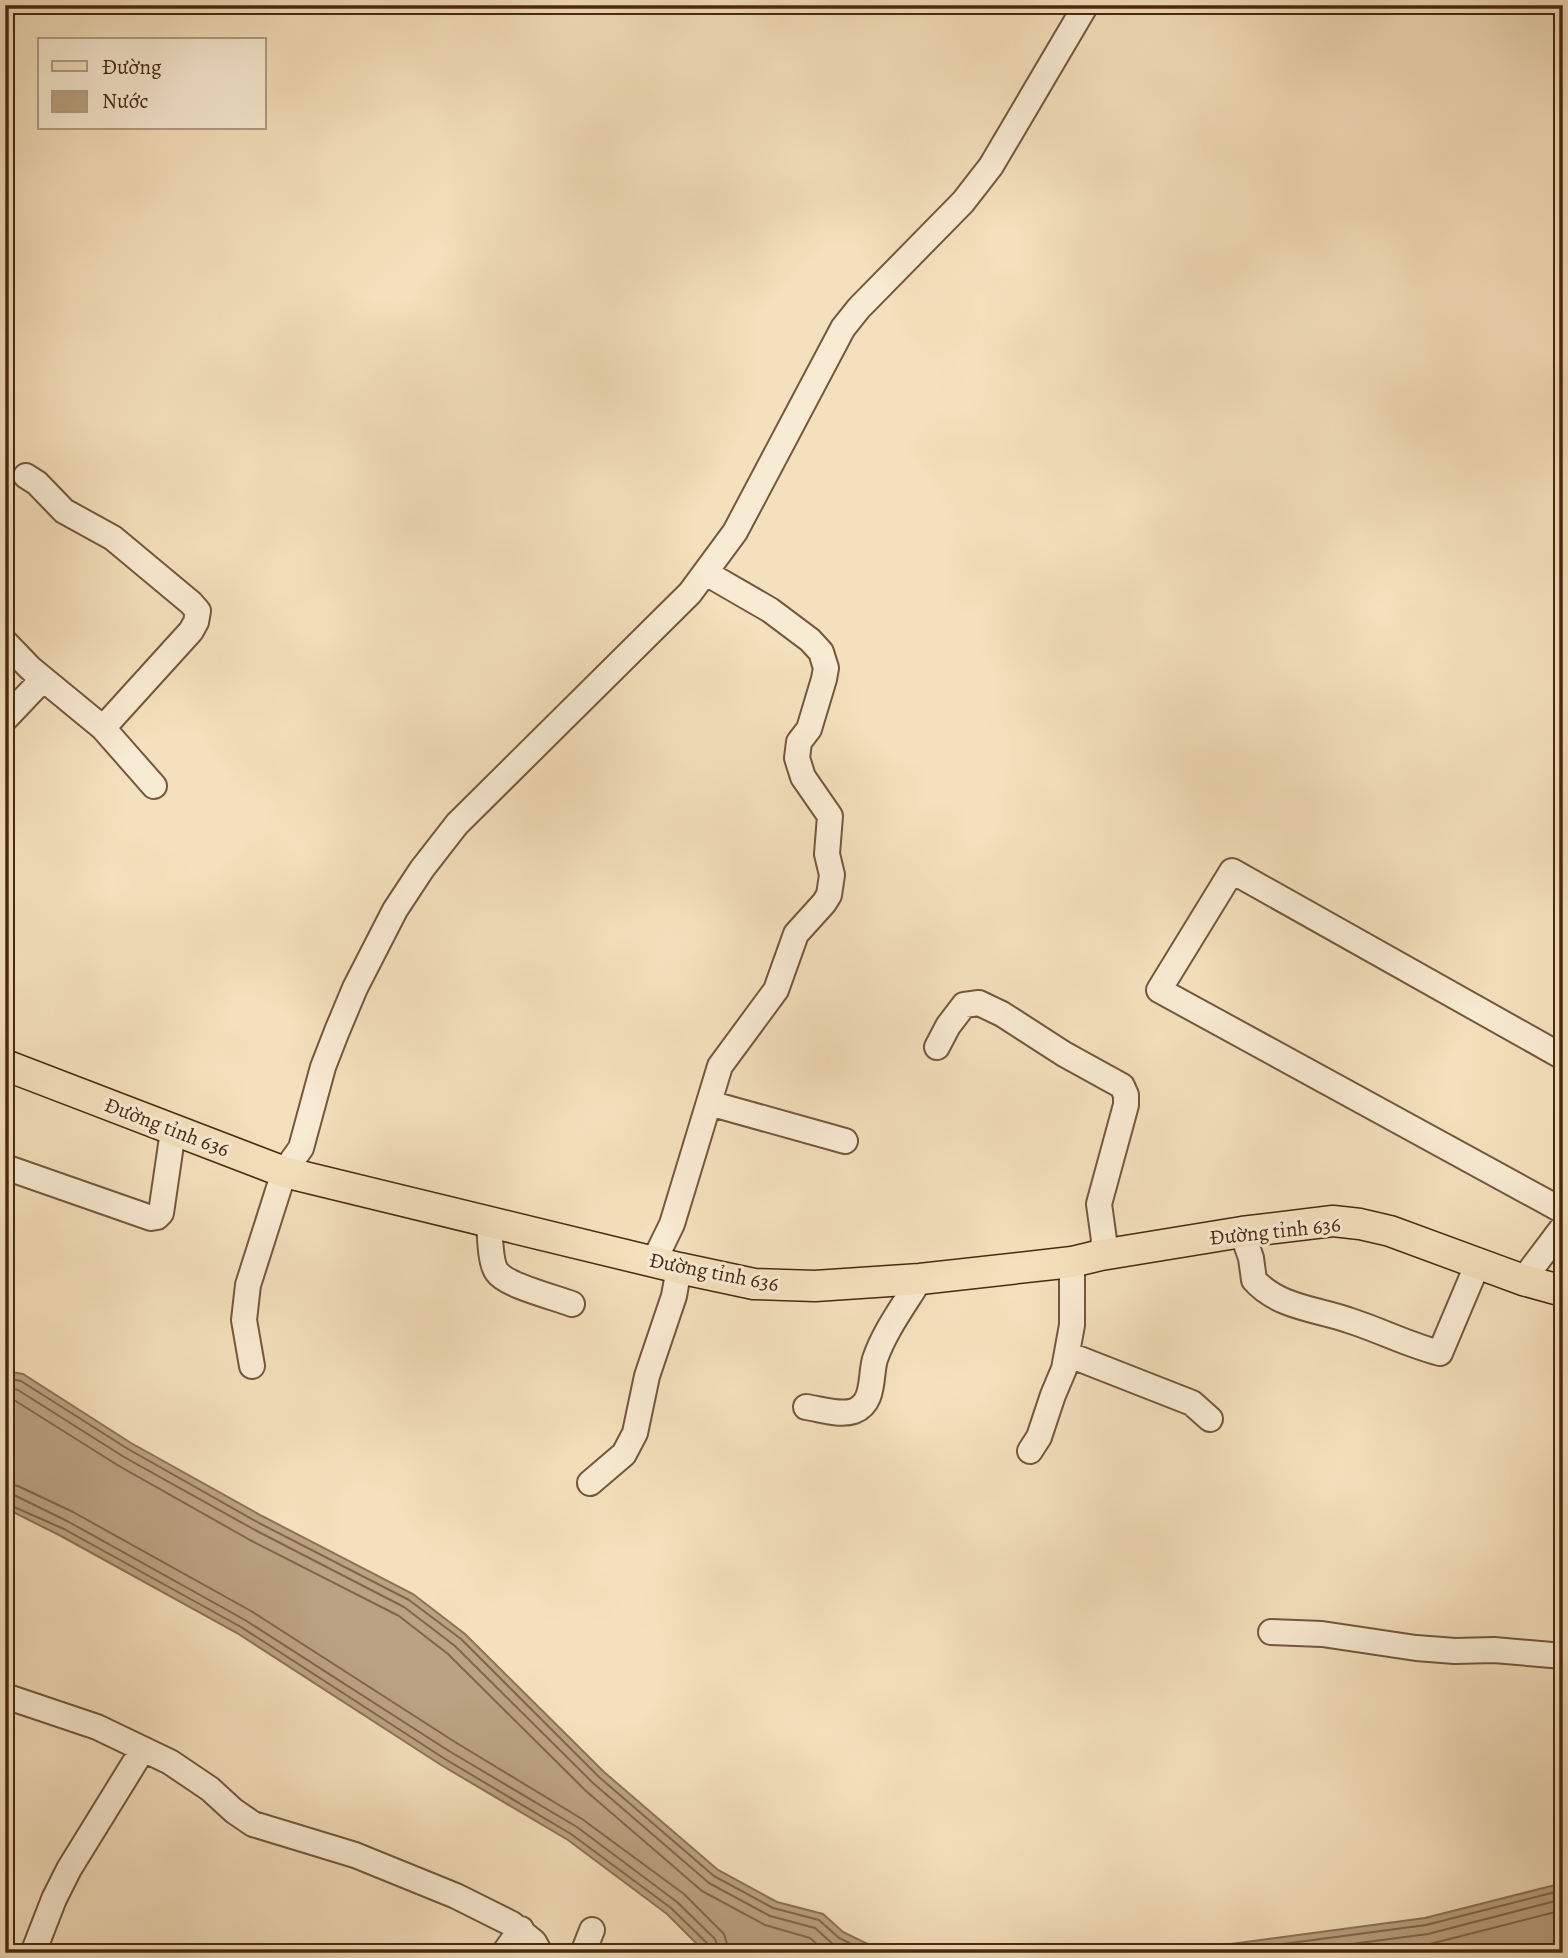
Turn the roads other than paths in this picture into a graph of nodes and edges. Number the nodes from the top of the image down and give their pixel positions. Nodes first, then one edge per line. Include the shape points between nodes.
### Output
1 (1086, 5) edge
2 (26, 476) dead end
3 (706, 573) junction
4 (5, 642) edge
5 (43, 680) junction
6 (5, 719) edge
7 (103, 728) junction
8 (154, 786) dead end
9 (937, 1046) dead end
10 (1563, 1057) edge
11 (5, 1065) edge
12 (709, 1103) junction
13 (173, 1131) junction
14 (845, 1142) dead end
15 (5, 1167) edge
16 (284, 1172) junction
17 (1563, 1211) edge
18 (489, 1223) junction
19 (1563, 1227) edge
20 (1242, 1232) junction
21 (1101, 1255) junction
22 (1072, 1262) junction
23 (1478, 1263) junction
24 (666, 1264) junction
25 (920, 1279) junction
26 (1523, 1280) junction
27 (1563, 1292) edge
28 (572, 1304) dead end
29 (1068, 1354) junction
30 (252, 1366) dead end
31 (806, 1407) dead end
32 (1210, 1419) dead end
33 (1030, 1451) dead end
34 (590, 1483) dead end
35 (1271, 1632) dead end
36 (1563, 1656) edge
37 (5, 1696) edge
38 (143, 1749) junction
39 (521, 1929) junction
40 (33, 1953) edge
41 (505, 1953) edge
42 (540, 1953) edge

1 - 3 street via 991,166 963,202 843,328 735,532
2 - 7 street via 64,512 113,538 198,611 191,631
3 - 12 street via 770,610 821,652 824,679 797,758 803,777 830,816 827,854 832,875 824,904 796,934 776,990 720,1066
3 - 16 street via 457,824 422,869 355,988 323,1067 301,1148
4 - 5 street
5 - 6 street
5 - 7 street
7 - 8 street
9 - 21 street via 964,1005 978,1003 1122,1086 1126,1105 1099,1204 1104,1240
10 - 17 street via 1232,871 1159,990
11 - 13 main road, Đường tỉnh 636
12 - 14 street
12 - 24 street via 672,1224
13 - 15 street via 157,1217
13 - 16 main road, Đường tỉnh 636
16 - 18 main road, Đường tỉnh 636
16 - 30 street via 248,1285 244,1320
18 - 24 main road, Đường tỉnh 636
18 - 28 street via 493,1262 499,1274
19 - 26 street
20 - 21 main road, Đường tỉnh 636
20 - 23 main road, Đường tỉnh 636 via 1333,1221 1360,1224
20 - 23 street via 1254,1280 1269,1294 1440,1353
21 - 22 main road, Đường tỉnh 636
22 - 25 main road, Đường tỉnh 636
22 - 29 street
23 - 26 main road, Đường tỉnh 636
24 - 25 main road, Đường tỉnh 636 via 787,1286
24 - 34 street via 674,1296 647,1376 635,1433 624,1454
25 - 31 street via 880,1346 865,1404 841,1413
26 - 27 main road, Đường tỉnh 636
29 - 32 street via 1192,1403
29 - 33 street
35 - 36 street via 1322,1634 1416,1648
37 - 38 street via 97,1727
38 - 39 street via 192,1775 253,1824 355,1855 456,1896
38 - 40 street via 69,1870
39 - 41 street
39 - 42 street

